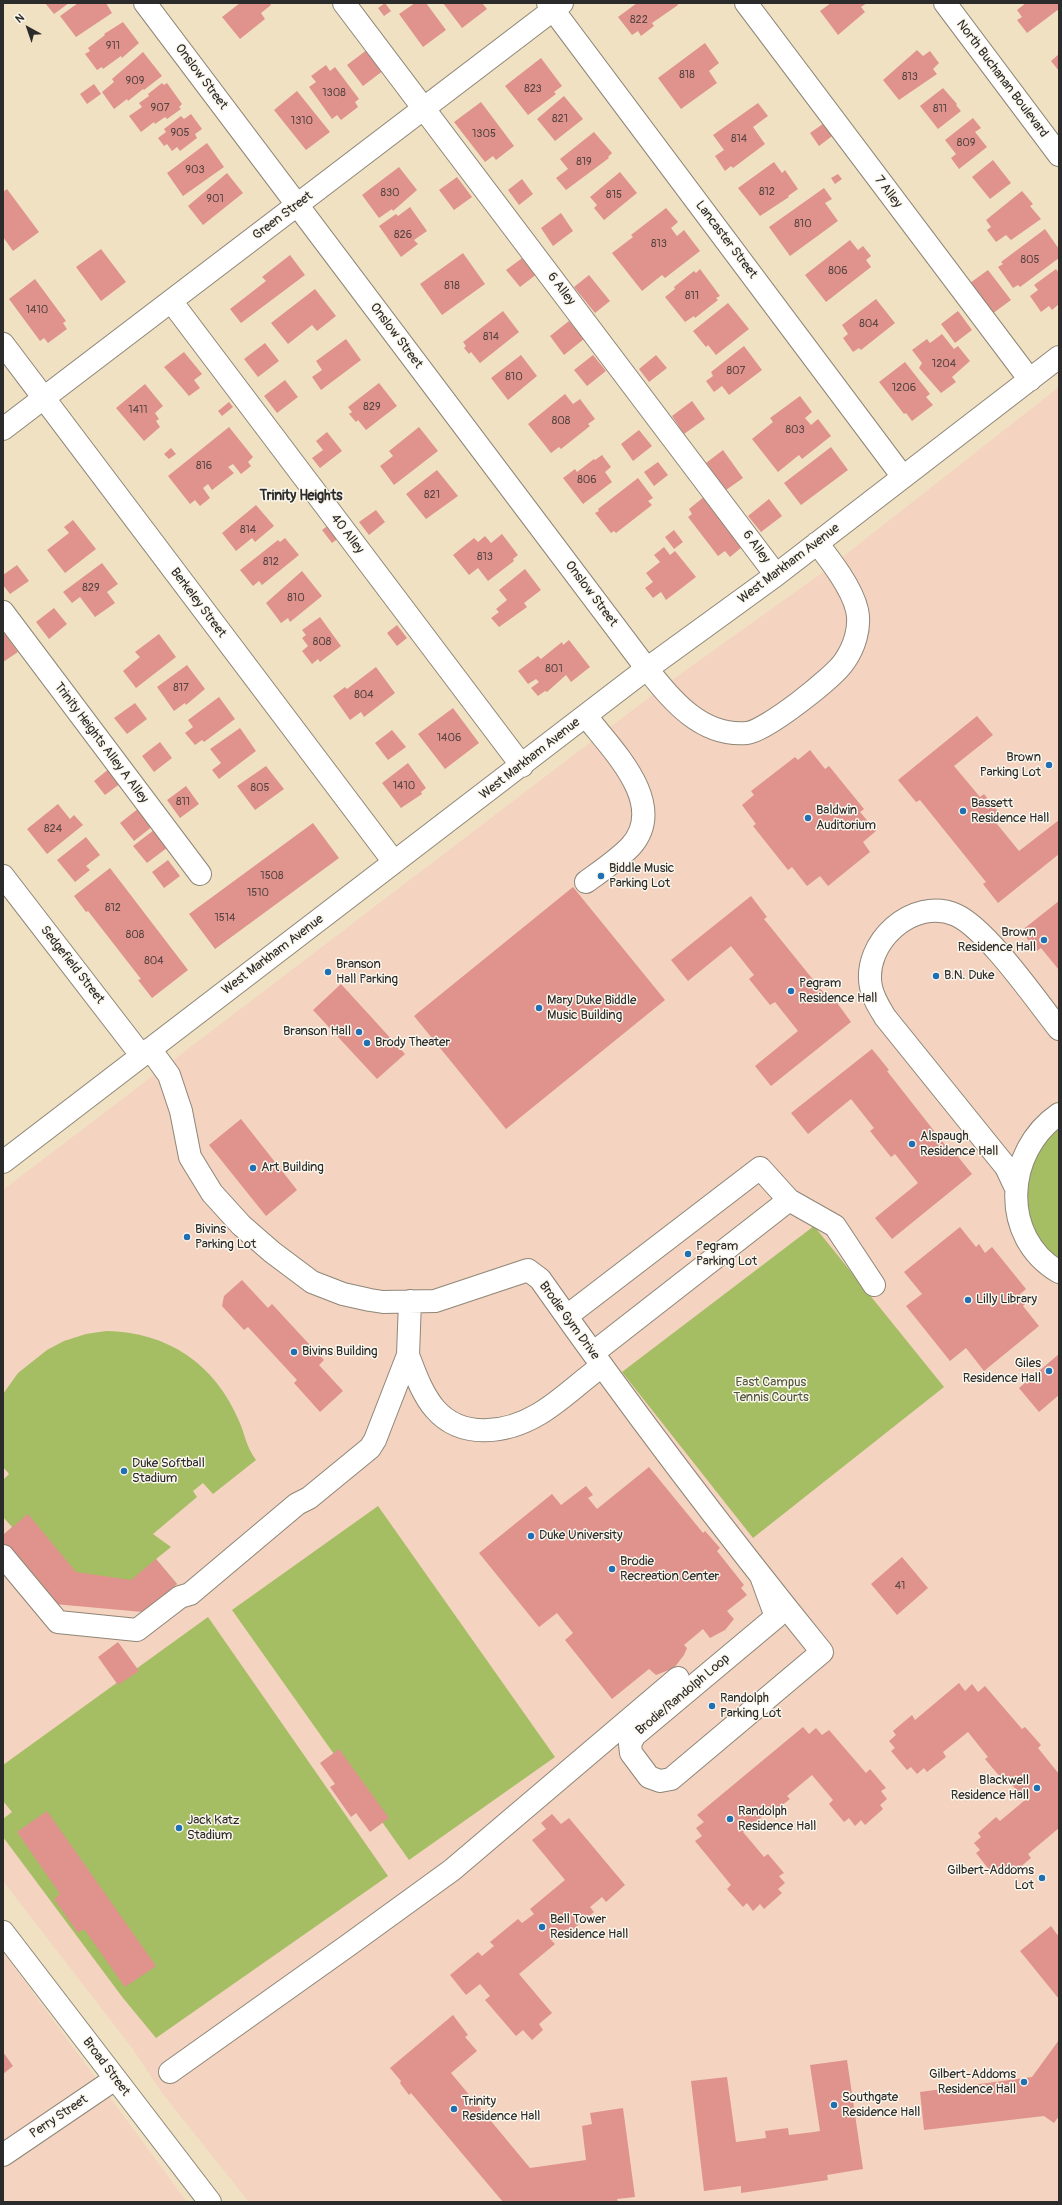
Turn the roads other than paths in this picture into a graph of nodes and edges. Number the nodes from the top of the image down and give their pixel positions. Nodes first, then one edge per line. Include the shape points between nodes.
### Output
1 (145, 3) edge
2 (344, 3) edge
3 (746, 3) edge
4 (945, 3) edge
5 (555, 5) edge
6 (425, 108) junction
7 (1059, 155) edge
8 (298, 205) junction
9 (171, 301) junction
10 (3, 344) edge
11 (1059, 358) edge
12 (1030, 380) junction
13 (44, 398) junction
14 (3, 429) edge
15 (903, 477) junction
16 (817, 543) junction
17 (776, 575) junction
18 (3, 612) edge
19 (647, 669) junction
20 (586, 716) junction
21 (522, 766) junction
22 (394, 862) junction
23 (200, 874) dead end
24 (4, 881) edge
25 (586, 882) dead end
26 (1059, 1029) edge
27 (145, 1052) junction
28 (1059, 1114) edge
29 (7, 1152) edge
30 (1015, 1186) junction
31 (789, 1200) junction
32 (1059, 1272) edge
33 (874, 1285) dead end
34 (410, 1301) junction
35 (567, 1316) junction
36 (408, 1355) junction
37 (597, 1360) junction
38 (3, 1556) edge
39 (761, 1576) junction
40 (678, 1678) dead end
41 (3, 1932) edge
42 (170, 2072) dead end
43 (115, 2079) junction
44 (3, 2155) edge
45 (210, 2202) edge

1 - 8 street, Onslow Street
2 - 6 street, 6 Alley
3 - 12 street, 7 Alley
4 - 7 street, North Buchanan Boulevard
5 - 6 street, Green Street
5 - 15 street, Lancaster Street
6 - 8 street, Green Street
6 - 17 street, 6 Alley
8 - 9 street, Green Street
8 - 19 street, Onslow Street
9 - 13 street, Green Street
9 - 21 street, 40 Alley
10 - 13 street, Berkeley Street
11 - 12 street, West Markham Avenue
12 - 15 street, West Markham Avenue
13 - 14 street, Green Street
13 - 22 street, Berkeley Street
15 - 16 street, West Markham Avenue
16 - 17 street, West Markham Avenue
16 - 19 street, Onslow Street via 839,571 857,611 857,639 844,663 783,714 748,733 726,731 705,725 686,713
17 - 19 street, West Markham Avenue
18 - 23 street, Trinity Heights Alley A Alley
19 - 20 street, West Markham Avenue
20 - 21 street, West Markham Avenue
20 - 25 street via 635,780 643,811 642,828 631,846
21 - 22 street, West Markham Avenue
22 - 27 street, West Markham Avenue
24 - 27 street, Sedgefield Street
26 - 30 street via 985,937 970,923 956,915 930,911 913,915 893,927 874,954 871,986 879,1007 1006,1167
27 - 29 street, West Markham Avenue
27 - 34 street, Brodie Gym Drive via 169,1075 181,1111 190,1157 212,1193 241,1224 272,1252 312,1282 343,1294 370,1300
28 - 30 street via 1039,1132 1026,1150
30 - 32 street via 1018,1216 1028,1241 1044,1261
31 - 33 street via 835,1226
31 - 35 street via 760,1168
31 - 37 street
34 - 35 street, Brodie Gym Drive via 435,1300 528,1270 540,1280
34 - 36 street
35 - 37 street, Brodie Gym Drive
36 - 37 street via 421,1387 435,1409 452,1424 482,1431 506,1428 539,1414
36 - 38 street via 370,1448 309,1498 297,1504 190,1594 180,1597 137,1630 58,1622
37 - 39 street, Brodie Gym Drive
39 - 39 street, Brodie/Randolph Loop via 822,1652 671,1779 660,1781 649,1777 631,1754 630,1744 635,1735 776,1617
40 - 42 street via 446,1874
41 - 43 street, Broad Street
43 - 44 street, Perry Street
43 - 45 street, Broad Street

